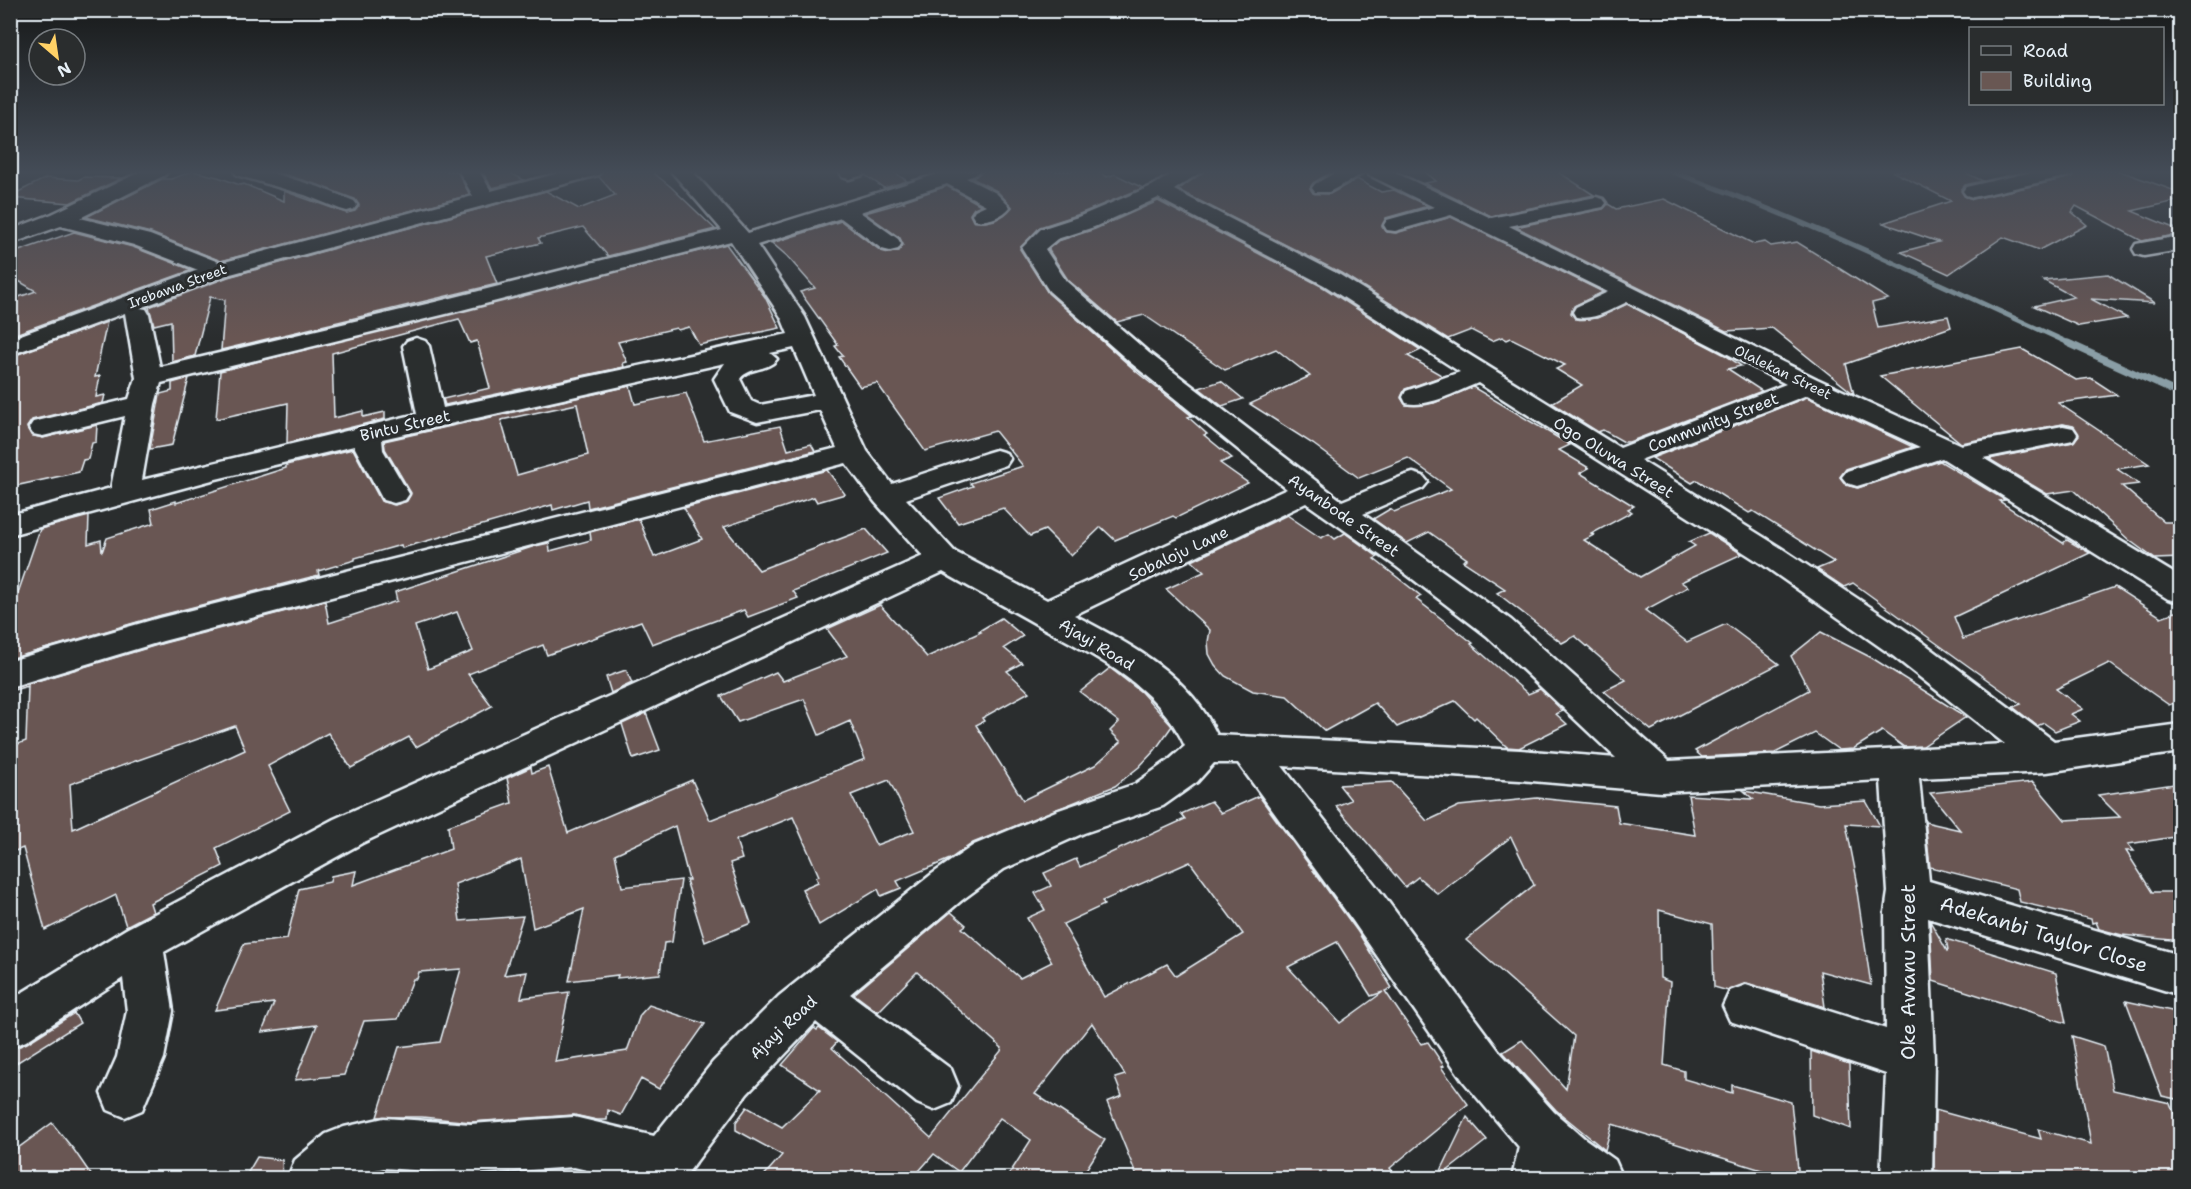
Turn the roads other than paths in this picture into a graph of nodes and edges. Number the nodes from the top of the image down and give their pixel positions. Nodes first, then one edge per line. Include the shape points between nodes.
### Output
1 (40, 226) edge
2 (89, 226) edge
3 (382, 226) edge
4 (731, 226) edge
5 (782, 226) edge
6 (866, 226) edge
7 (1072, 226) edge
8 (1229, 226) edge
9 (1491, 226) edge
10 (740, 237) junction
11 (10, 238) edge
12 (2181, 243) edge
13 (890, 244) dead end
14 (2144, 249) dead end
15 (219, 270) junction
16 (1626, 293) junction
17 (1585, 312) dead end
18 (137, 314) dead end
19 (804, 342) junction
20 (416, 346) dead end
21 (10, 348) edge
22 (1481, 373) junction
23 (149, 378) junction
24 (1808, 385) junction
25 (1416, 397) dead end
26 (828, 400) junction
27 (141, 404) junction
28 (432, 419) junction
29 (43, 428) dead end
30 (367, 434) junction
31 (2063, 434) dead end
32 (1950, 452) junction
33 (853, 453) junction
34 (996, 459) dead end
35 (1618, 459) junction
36 (1857, 477) dead end
37 (1413, 482) dead end
38 (1308, 491) junction
39 (125, 492) junction
40 (394, 494) dead end
41 (886, 496) junction
42 (1340, 513) junction
43 (10, 525) edge
44 (944, 559) junction
45 (2181, 591) edge
46 (1047, 614) junction
47 (10, 674) edge
48 (2181, 738) edge
49 (1205, 749) junction
50 (1248, 749) junction
51 (2047, 757) junction
52 (1899, 765) junction
53 (1661, 777) junction
54 (1909, 892) junction
55 (141, 943) junction
56 (2181, 975) edge
57 (816, 995) junction
58 (1746, 1006) dead end
59 (10, 1026) edge
60 (1910, 1059) junction
61 (934, 1086) dead end
62 (125, 1093) dead end
63 (1542, 1158) edge
64 (661, 1172) edge
65 (314, 1179) edge
66 (1597, 1179) edge
67 (1906, 1179) edge

1 - 11 street
2 - 15 street via 142,240
3 - 15 street, Irebawa Street
4 - 10 street, Ajayi Road
5 - 10 street
6 - 13 street
7 - 38 street, Ayanbode Street via 1049,234 1033,248 1057,286
8 - 22 street, Ogo Oluwa Street via 1332,280
9 - 16 street, Olalekan Street
10 - 19 street, Ajayi Road via 793,317
10 - 23 street
12 - 14 street
15 - 21 street, Irebawa Street
16 - 17 street
16 - 24 street, Olalekan Street
18 - 23 street
19 - 26 street, Ajayi Road
19 - 26 street via 734,369 727,379 732,393 740,406 757,414
19 - 28 street, Bintu Street
20 - 28 street
22 - 25 street
22 - 35 street, Ogo Oluwa Street
23 - 27 street
24 - 32 street, Olalekan Street
24 - 35 street, Community Street
26 - 33 street, Ajayi Road
27 - 29 street
27 - 39 street
28 - 30 street, Bintu Street
30 - 39 street, Bintu Street
30 - 40 street via 369,450
31 - 32 street
32 - 36 street
32 - 45 street, Olalekan Street
33 - 41 street, Ajayi Road
33 - 47 street via 159,630
34 - 41 street
35 - 51 street, Ogo Oluwa Street via 1905,647
37 - 42 street
38 - 42 street, Ayanbode Street
38 - 46 street, Sobaloju Lane
39 - 43 street, Bintu Street
41 - 44 street, Ajayi Road
42 - 53 street, Ayanbode Street via 1499,628
44 - 46 street, Ajayi Road
44 - 55 street via 348,831
46 - 49 street, Ajayi Road via 1121,656 1166,690 1191,718
48 - 51 street
49 - 50 street
49 - 57 street, Ajayi Road via 1183,771 1149,795 1070,822 989,857
50 - 53 street
50 - 63 street via 1499,1087 1536,1129
51 - 52 street
52 - 53 street
52 - 54 street, Oke Awanu Street
54 - 56 street, Adekanbi Taylor Close
54 - 60 street, Oke Awanu Street via 1906,912
55 - 59 street
55 - 62 street via 150,1011 140,1058
57 - 61 street
57 - 64 street, Ajayi Road via 795,1011 730,1078
58 - 60 street
60 - 67 street, Oke Awanu Street
63 - 66 street via 1576,1166
64 - 65 street via 574,1142 471,1149 384,1143 344,1152

